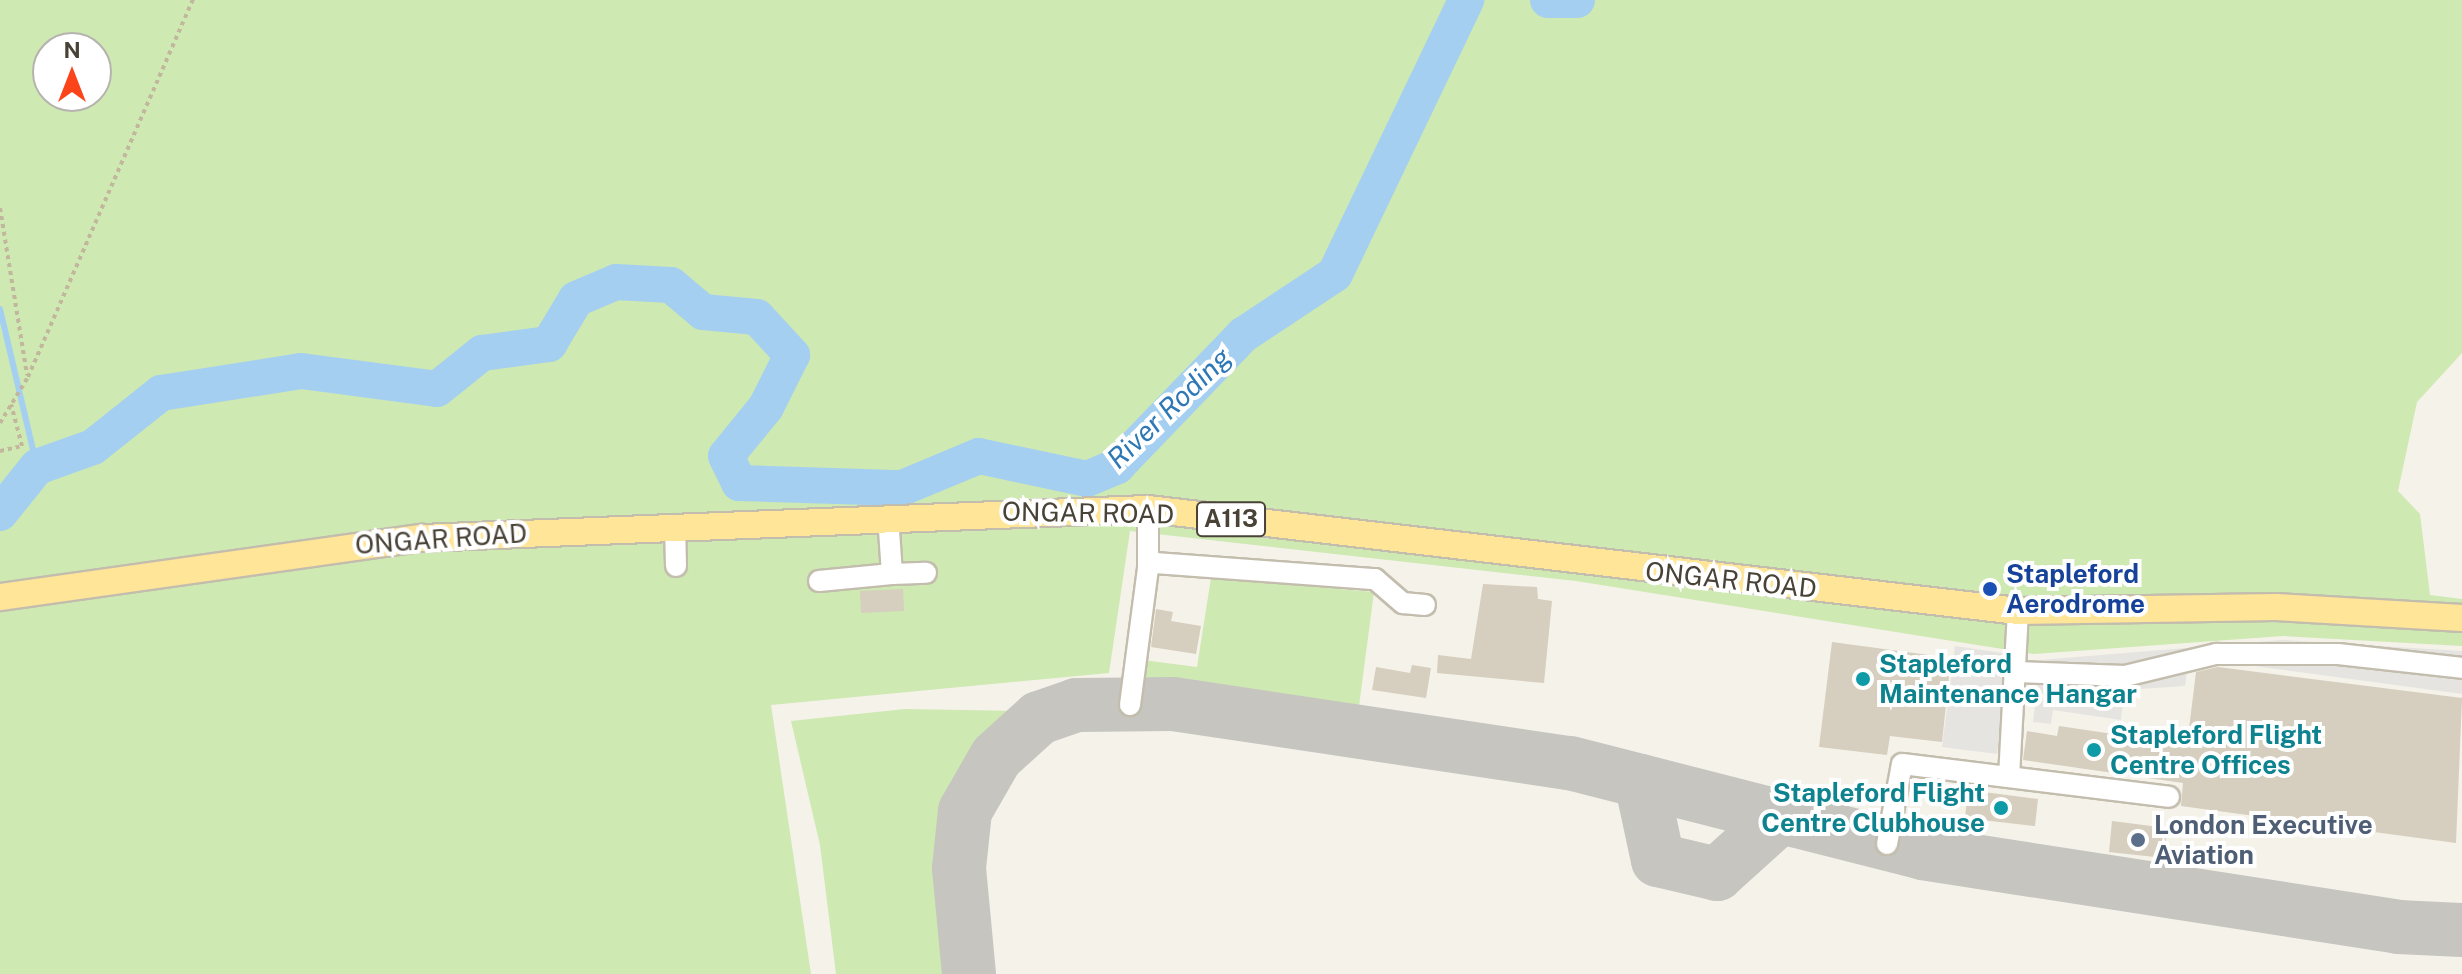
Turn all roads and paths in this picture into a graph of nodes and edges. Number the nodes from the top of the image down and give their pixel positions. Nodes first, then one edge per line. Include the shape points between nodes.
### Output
1 (193, 0) edge
2 (0, 208) edge
3 (28, 377) junction
4 (11, 404) junction
5 (0, 423) edge
6 (0, 451) edge
7 (1148, 509) junction
8 (888, 516) junction
9 (675, 525) junction
10 (676, 566) dead end
11 (1148, 568) junction
12 (926, 573) dead end
13 (892, 574) junction
14 (819, 581) dead end
15 (0, 597) edge
16 (1425, 605) dead end
17 (2018, 611) junction
18 (2462, 618) edge
19 (2462, 668) edge
20 (2016, 672) junction
21 (1130, 705) dead end
22 (2009, 777) junction
23 (2169, 797) dead end
24 (1887, 844) dead end

1 - 3 path
2 - 3 path
3 - 4 path
4 - 5 path
4 - 6 path via 22,446
7 - 8 main road, ONGAR ROAD / A113
7 - 11 lane
7 - 17 main road, ONGAR ROAD / A113
8 - 9 main road, ONGAR ROAD / A113
8 - 13 lane
9 - 10 lane
9 - 15 main road, ONGAR ROAD / A113 via 409,539
11 - 16 lane via 1375,579 1403,603
11 - 21 lane
12 - 13 lane
13 - 14 lane
17 - 18 main road, ONGAR ROAD / A113 via 2276,607
17 - 20 lane
19 - 20 lane via 2338,654 2216,654 2125,676
20 - 22 lane
22 - 23 lane
22 - 24 lane via 1902,764

